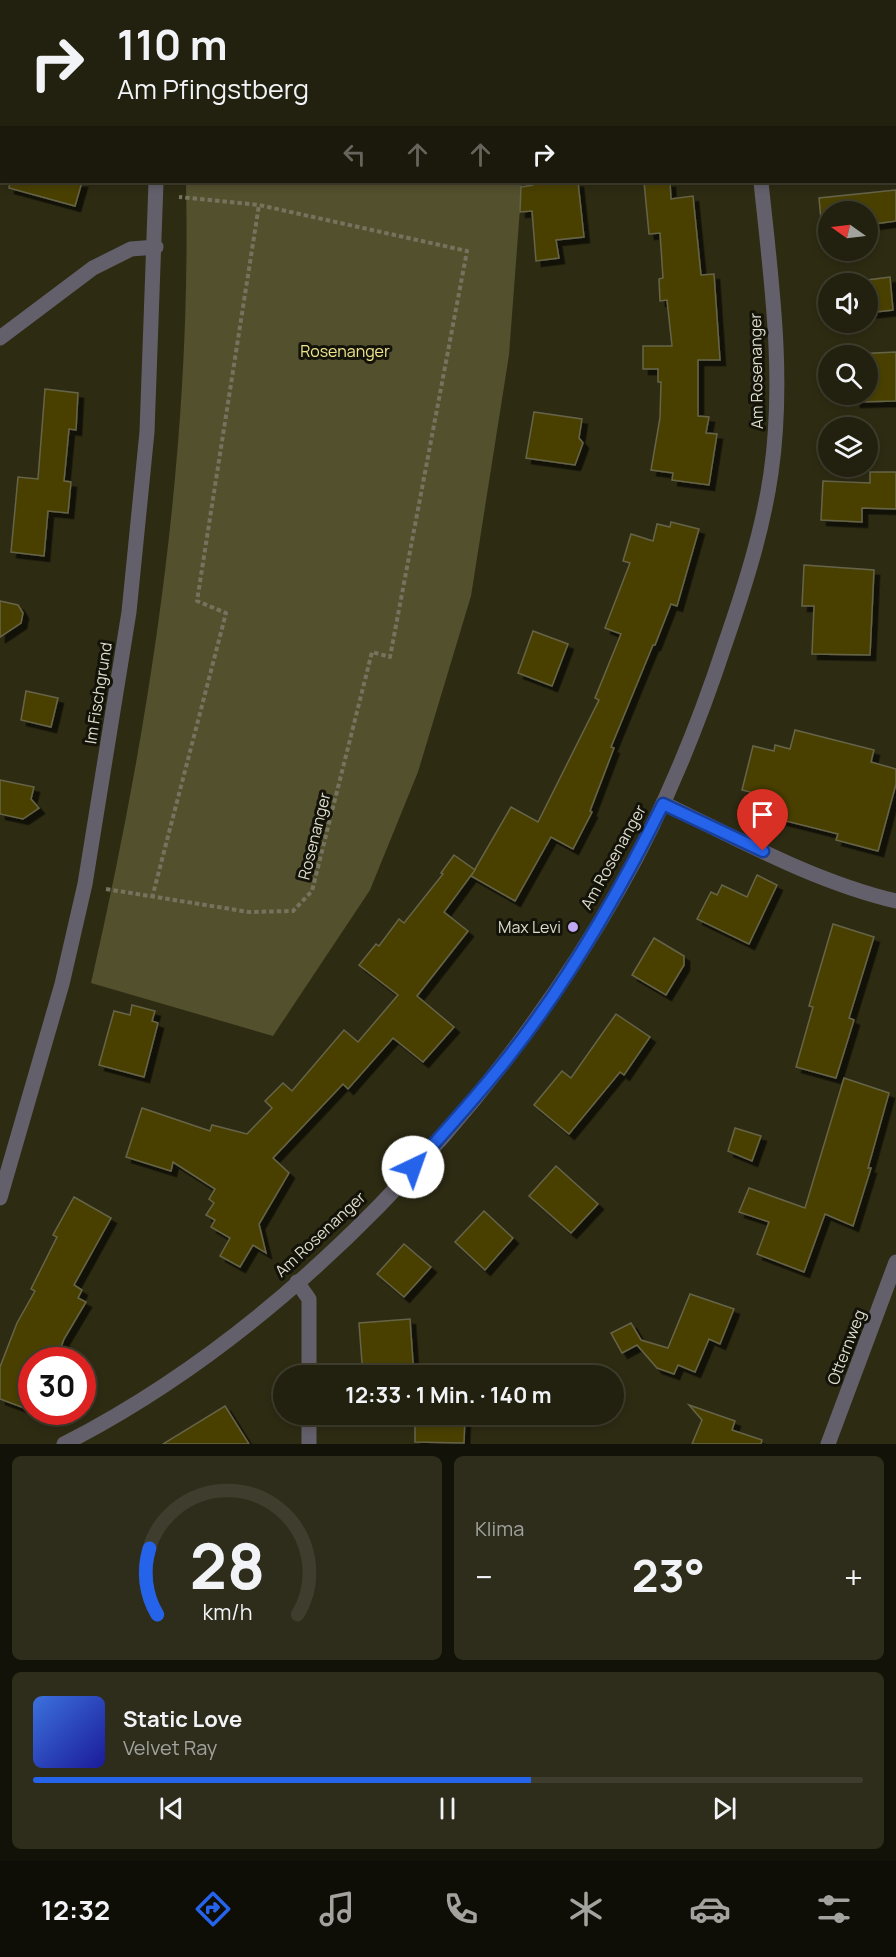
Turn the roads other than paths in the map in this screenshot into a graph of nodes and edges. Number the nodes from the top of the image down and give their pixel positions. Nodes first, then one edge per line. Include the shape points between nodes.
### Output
1 (156, 183) edge
2 (761, 183) edge
3 (156, 247) junction
4 (0, 338) edge
5 (663, 804) junction
6 (896, 901) edge
7 (0, 1198) edge
8 (896, 1262) edge
9 (297, 1282) junction
10 (309, 1365) edge
11 (309, 1425) edge
12 (64, 1444) edge
13 (309, 1444) edge
14 (828, 1444) edge

1 - 3 street, Im Fischgrund
2 - 5 street, Am Rosenanger via 776,336 778,418 771,477 733,622
3 - 4 street via 131,249 93,268
3 - 7 street, Im Fischgrund via 146,444 129,612 85,884 62,984
5 - 6 street via 868,895
5 - 9 street, Am Rosenanger via 619,890 507,1058 370,1215
8 - 14 street, Otternweg
9 - 10 street via 309,1299
9 - 12 street, Am Rosenanger via 199,1362 106,1423
11 - 13 street

